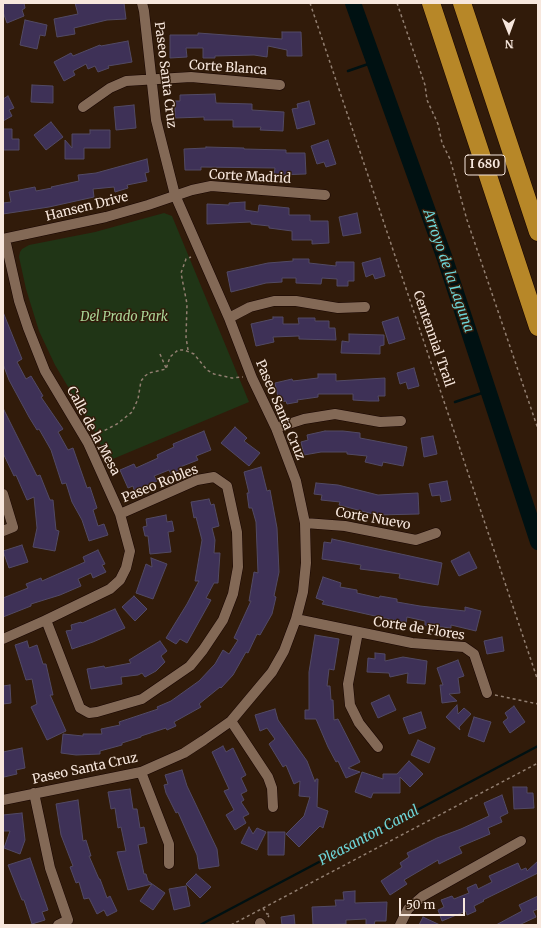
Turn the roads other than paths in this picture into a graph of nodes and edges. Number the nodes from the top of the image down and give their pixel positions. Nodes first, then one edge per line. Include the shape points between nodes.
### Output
1 (142, 3) edge
2 (431, 3) edge
3 (462, 3) edge
4 (151, 79) junction
5 (280, 85) dead end
6 (83, 107) dead end
7 (175, 195) junction
8 (325, 195) dead end
9 (538, 232) edge
10 (4, 239) edge
11 (365, 307) dead end
12 (228, 318) junction
13 (538, 327) edge
14 (401, 421) dead end
15 (276, 428) junction
16 (3, 494) edge
17 (120, 514) junction
18 (306, 523) junction
19 (3, 531) edge
20 (436, 533) dead end
21 (296, 619) junction
22 (46, 620) junction
23 (358, 632) junction
24 (3, 639) edge
25 (487, 693) road end
26 (231, 721) junction
27 (378, 747) dead end
28 (141, 772) junction
29 (34, 793) junction
30 (3, 800) edge
31 (272, 807) dead end
32 (521, 841) dead end
33 (169, 864) dead end
34 (58, 925) edge
35 (400, 925) edge

1 - 4 street, Paseo Santa Cruz
2 - 13 highway, I 680
3 - 9 highway, I 680
4 - 5 street, Corte Blanca via 191,77
4 - 6 street, Corte Blanca via 118,83
4 - 7 street, Paseo Santa Cruz via 156,120
7 - 8 street, Corte Madrid via 211,186
7 - 10 street, Hansen Drive via 148,206 106,217
7 - 12 street, Paseo Santa Cruz
10 - 17 street, Calle de la Mesa via 19,301 46,371 86,440
11 - 12 street via 338,308 296,301 274,301 250,307
12 - 15 street, Paseo Santa Cruz via 250,375
14 - 15 street via 380,422 335,414 304,419
15 - 18 street, Paseo Santa Cruz via 296,481
16 - 19 street via 13,528
17 - 22 street, Calle de la Mesa via 130,551 120,580 110,589
17 - 22 street, Paseo Robles via 197,480 214,478 227,486 237,532 238,567 233,594 223,620 203,650 190,666 142,699 89,712 80,708
18 - 20 street, Corte Nuevo via 345,526 416,540
18 - 21 street, Paseo Santa Cruz via 303,592
21 - 23 street, Corte de Flores
21 - 26 street, Paseo Santa Cruz via 284,651 272,672
22 - 24 street, Calle de la Mesa
23 - 25 street, Corte de Flores via 412,643 464,647 474,654
23 - 27 street via 348,684 350,705 359,723
26 - 28 street, Paseo Santa Cruz via 184,753
26 - 31 street via 268,777 272,788
28 - 29 street, Paseo Santa Cruz
28 - 33 street via 168,844
29 - 30 street, Paseo Santa Cruz
29 - 34 street via 50,868 68,920
32 - 35 street via 423,896 408,909

